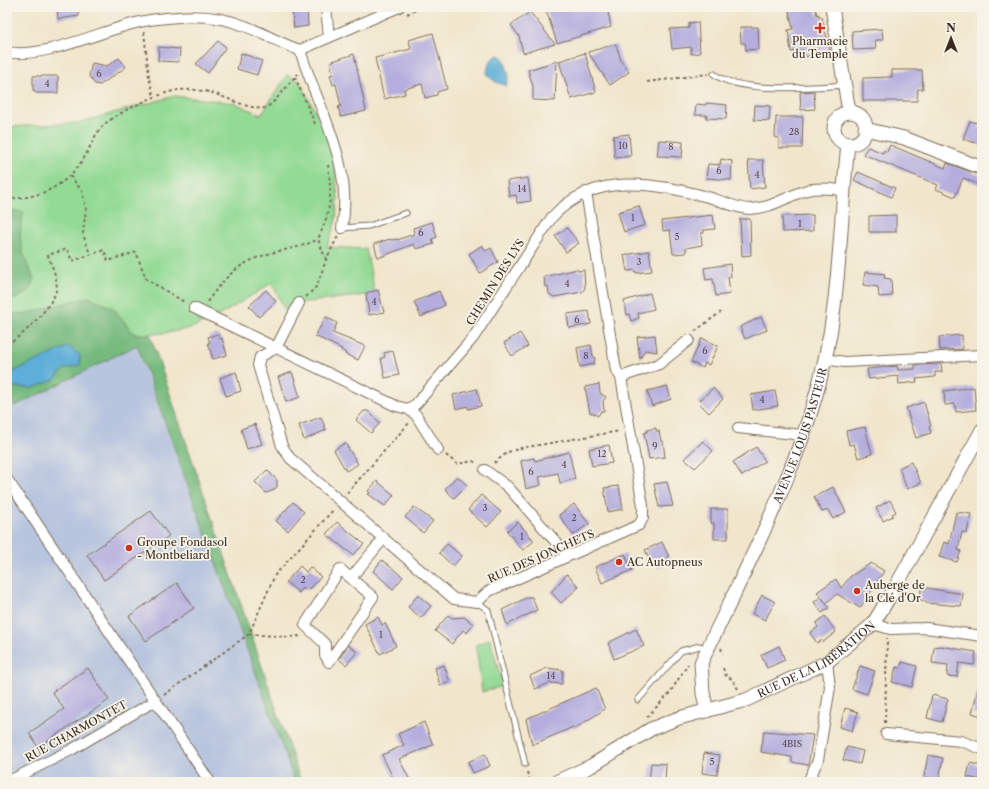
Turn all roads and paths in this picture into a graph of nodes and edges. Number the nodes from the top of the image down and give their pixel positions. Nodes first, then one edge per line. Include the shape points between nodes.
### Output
1 (326, 7) edge
2 (399, 7) edge
3 (832, 7) edge
4 (143, 22) junction
5 (330, 37) junction
6 (300, 50) junction
7 (7, 52) edge
8 (306, 67) junction
9 (714, 74) joint
10 (295, 76) junction
11 (647, 82) dead end
12 (846, 85) junction
13 (154, 97) junction
14 (849, 112) junction
15 (866, 129) junction
16 (318, 132) dead end
17 (848, 144) junction
18 (327, 161) dead end
19 (982, 168) edge
20 (70, 176) junction
21 (843, 190) junction
22 (586, 192) junction
23 (7, 198) edge
24 (406, 213) dead end
25 (342, 228) junction
26 (318, 239) junction
27 (90, 254) junction
28 (326, 260) junction
29 (299, 303) joint
30 (194, 308) junction
31 (721, 312) dead end
32 (689, 340) joint
33 (7, 344) edge
34 (276, 348) junction
35 (982, 355) edge
36 (824, 359) junction
37 (621, 378) junction
38 (412, 412) junction
39 (738, 428) dead end
40 (631, 429) junction
41 (982, 430) edge
42 (802, 435) junction
43 (438, 450) joint
44 (485, 470) junction
45 (7, 479) edge
46 (340, 501) junction
47 (384, 538) junction
48 (568, 556) junction
49 (350, 578) junction
50 (477, 602) junction
51 (873, 624) junction
52 (890, 629) junction
53 (249, 634) junction
54 (303, 636) dead end
55 (982, 636) edge
56 (700, 646) dead end
57 (827, 662) junction
58 (688, 663) dead end
59 (723, 668) dead end
60 (739, 692) dead end
61 (638, 700) dead end
62 (155, 701) junction
63 (707, 711) junction
64 (645, 734) junction
65 (886, 734) joint
66 (982, 749) edge
67 (525, 764) dead end
68 (7, 782) edge
69 (210, 782) edge
70 (556, 782) edge
71 (808, 782) edge

1 - 5 street
2 - 5 street
3 - 12 street
4 - 6 street via 179,17 215,18 246,26
4 - 7 street via 31,52
4 - 13 path via 149,77
5 - 6 street
6 - 8 street
8 - 10 path
8 - 25 street via 326,117 341,167 344,196
9 - 11 path
9 - 12 lane via 721,80 737,84 766,87
10 - 13 path via 266,107 256,108 210,92 179,90
10 - 16 path
12 - 14 street
13 - 20 path via 110,119 100,129 82,161
14 - 15 street via 861,117
14 - 17 street via 840,115 834,123 834,132 839,140
15 - 17 street via 860,140
15 - 19 street via 904,138
17 - 21 street, AVENUE LOUIS PASTEUR
18 - 26 path via 331,190 328,218
20 - 23 path via 48,192 30,197
20 - 27 path via 82,191 86,208 83,234
21 - 22 street, CHEMIN DES LYS via 806,190 777,204 748,209 706,196 646,186 625,184 600,187
21 - 36 street, AVENUE LOUIS PASTEUR via 838,266 830,334
22 - 37 street, RUE DES JONCHETS via 616,370
22 - 38 street, CHEMIN DES LYS via 552,217 473,338 416,404
24 - 25 lane via 369,226
25 - 28 path
26 - 28 path
26 - 30 path via 294,249 263,255 237,268 226,276 206,304
27 - 30 path via 104,250 108,261 136,252 146,279
27 - 33 path via 72,261 67,249 48,255 57,280 56,291 32,326
28 - 29 path via 317,286
29 - 34 street
30 - 34 street
31 - 32 path via 695,331
32 - 37 street via 659,364
34 - 38 street
34 - 46 street via 260,357 258,365 282,446 290,458
35 - 36 street via 845,362
36 - 42 street, AVENUE LOUIS PASTEUR
37 - 40 street, RUE DES JONCHETS
38 - 43 street
38 - 46 path
39 - 42 street
40 - 44 path via 521,448 508,452
40 - 48 street, RUE DES JONCHETS via 643,506 640,525
41 - 51 street, RUE DE LA LIBÉRATION
42 - 63 street, AVENUE LOUIS PASTEUR via 780,497 701,663
43 - 44 path via 457,464 473,461
44 - 48 street via 508,488
45 - 62 street
46 - 47 street
46 - 53 path via 275,575
47 - 49 street
47 - 50 street via 454,599
48 - 50 street, RUE DES JONCHETS via 489,591
49 - 49 street via 373,597 329,662 325,655 325,644 305,625 340,569
50 - 67 lane via 488,610
51 - 52 street
51 - 57 street, RUE DE LA LIBÉRATION
52 - 55 street via 926,628
52 - 65 path via 885,642
53 - 54 path
53 - 62 path
56 - 61 lane via 682,651
57 - 63 street, RUE DE LA LIBÉRATION via 746,700
57 - 71 street via 830,687 818,760
58 - 64 path via 669,694 640,726
59 - 60 path
62 - 68 street, RUE CHARMONTET via 72,750
62 - 69 street
63 - 64 street, RUE DE LA LIBÉRATION via 679,718
64 - 70 street, RUE DE LA LIBÉRATION via 591,766
65 - 66 street via 961,742

